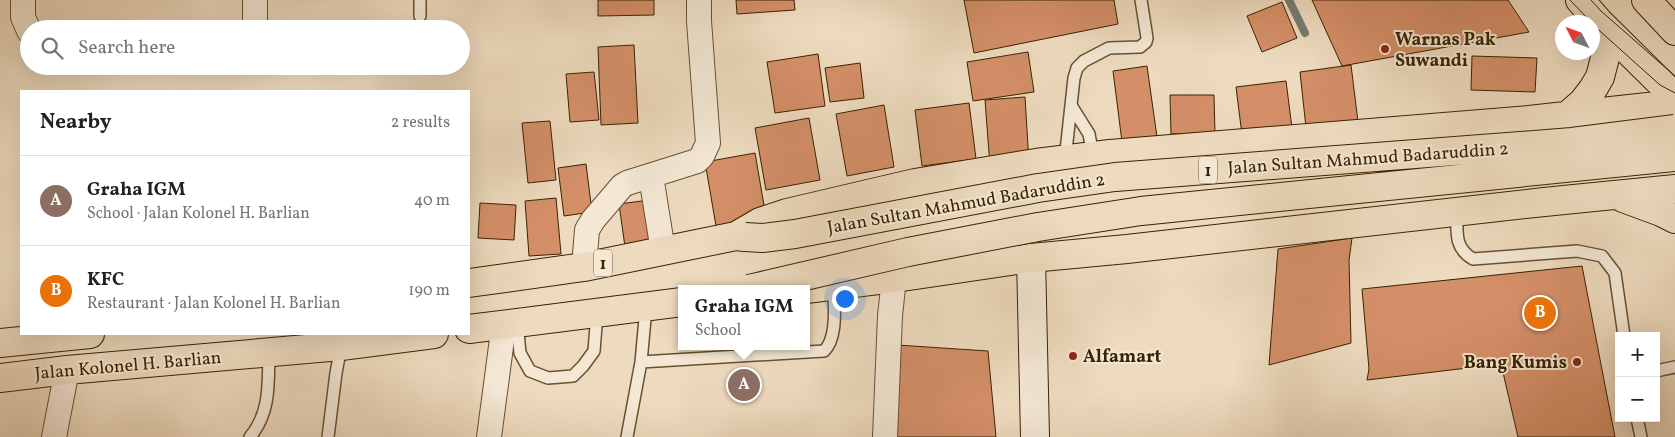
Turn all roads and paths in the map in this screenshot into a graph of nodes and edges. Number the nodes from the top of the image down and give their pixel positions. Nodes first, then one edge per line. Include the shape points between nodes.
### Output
1 (23, 0) edge
2 (255, 0) edge
3 (420, 0) edge
4 (699, 0) edge
5 (1141, 0) edge
6 (1580, 0) edge
7 (1659, 10) edge
8 (1593, 15) edge
9 (420, 16) dead end
10 (24, 20) edge
11 (255, 20) edge
12 (1600, 23) edge
13 (1600, 27) edge
14 (1675, 31) edge
15 (1675, 97) edge
16 (1675, 104) edge
17 (1072, 107) junction
18 (1567, 116) junction
19 (1529, 120) junction
20 (1675, 129) edge
21 (1093, 156) junction
22 (1675, 157) edge
23 (1065, 160) junction
24 (651, 176) junction
25 (1675, 189) edge
26 (1618, 196) junction
27 (1544, 202) junction
28 (1457, 211) junction
29 (1675, 219) edge
30 (741, 237) junction
31 (663, 251) junction
32 (1031, 258) junction
33 (584, 267) junction
34 (894, 278) junction
35 (470, 283) edge
36 (765, 285) edge
37 (834, 286) junction
38 (810, 289) edge
39 (678, 303) edge
40 (646, 308) junction
41 (597, 313) junction
42 (510, 324) junction
43 (470, 329) edge
44 (1623, 332) edge
45 (80, 335) edge
46 (426, 335) edge
47 (0, 343) edge
48 (341, 346) junction
49 (269, 352) junction
50 (641, 362) junction
51 (1675, 367) edge
52 (67, 370) junction
53 (1660, 370) edge
54 (0, 378) edge
55 (1638, 422) edge
56 (54, 437) edge
57 (250, 437) edge
58 (328, 437) edge
59 (489, 437) edge
60 (628, 437) edge
61 (885, 437) edge
62 (1035, 437) edge
63 (1641, 437) edge

1 - 10 street
2 - 11 street
3 - 9 lane
4 - 24 street via 708,142 697,161
5 - 17 lane via 1146,42 1140,47 1110,48 1084,61 1074,78
6 - 8 highway
7 - 14 highway
12 - 15 highway
13 - 18 highway via 1606,54 1600,77 1583,102
16 - 18 highway, 1
17 - 21 lane via 1089,134
17 - 23 lane
18 - 19 highway, 1
19 - 21 highway, 1
19 - 27 highway via 1552,155 1554,173
20 - 30 highway, Jalan Sultan Mahmud Badaruddin 2 / 1, bridge via 1572,142 1115,177 795,234
21 - 23 highway, 1
22 - 36 highway, Jalan Sultan Mahmud Badaruddin 2 / 1, bridge via 1141,211 890,256
23 - 30 highway, 1 via 915,183 824,204 760,222
24 - 31 street
24 - 33 street via 622,186 593,220 587,230
25 - 26 highway
26 - 27 highway
26 - 29 highway
27 - 28 highway
28 - 32 highway
28 - 44 lane via 1457,240 1464,254 1473,259 1577,250 1602,256 1615,273
30 - 31 highway, 1
31 - 33 highway, 1
32 - 34 highway
32 - 62 street
33 - 35 highway, 1
34 - 37 highway
34 - 61 street
37 - 38 highway
37 - 50 lane via 833,334 824,351
39 - 40 highway
40 - 41 highway
40 - 50 lane
41 - 42 highway
41 - 42 lane via 594,351 572,376 548,378 530,371
42 - 43 highway
42 - 59 street
45 - 47 highway, Jalan Kolonel H. Barlian
46 - 48 highway, Jalan Kolonel H. Barlian
48 - 49 highway, Jalan Kolonel H. Barlian
48 - 58 lane
49 - 52 highway, Jalan Kolonel H. Barlian
49 - 57 lane via 266,406
50 - 60 lane
51 - 53 lane
52 - 54 highway, Jalan Kolonel H. Barlian
52 - 56 street
55 - 63 lane

